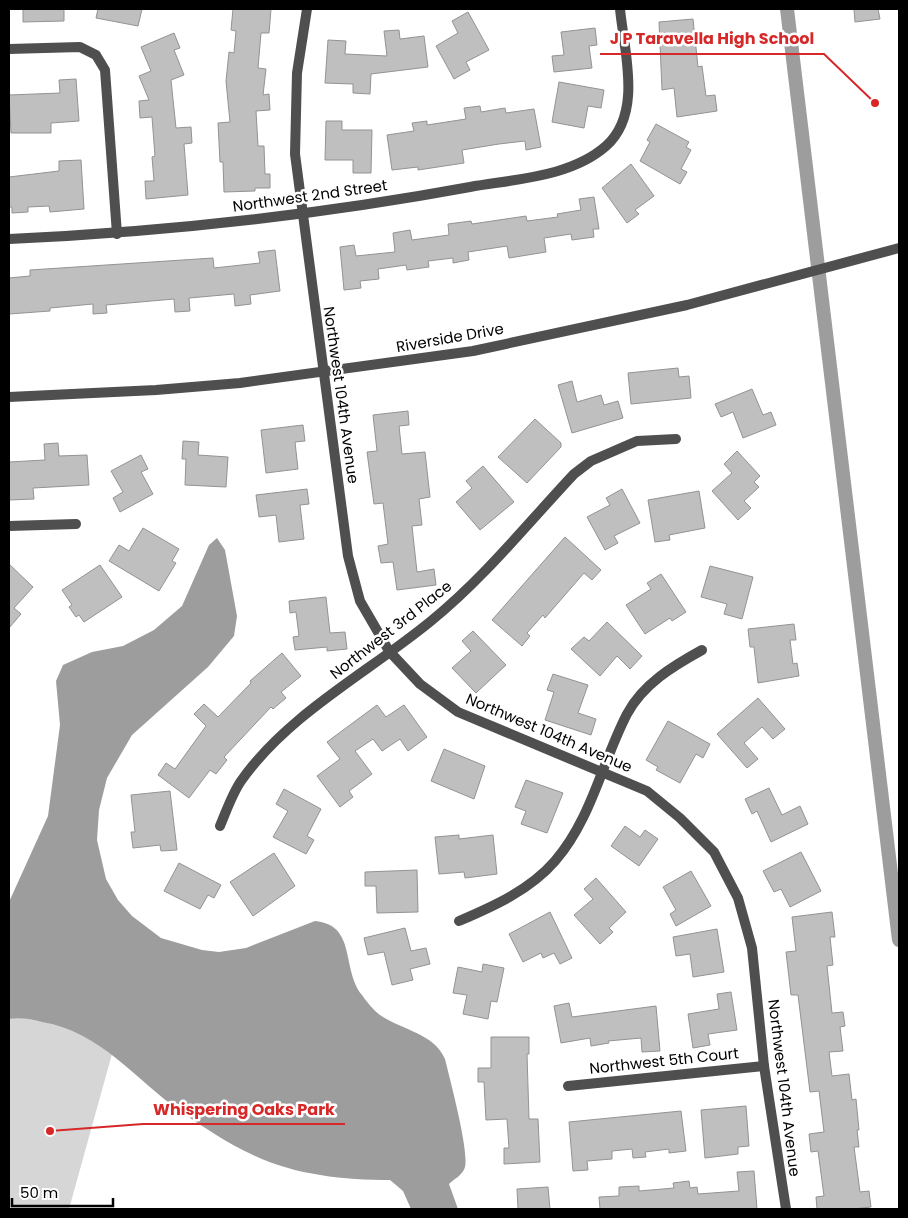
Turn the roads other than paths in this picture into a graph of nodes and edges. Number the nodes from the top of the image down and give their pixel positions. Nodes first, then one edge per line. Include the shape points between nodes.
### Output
1 (307, 9) edge
2 (620, 9) edge
3 (9, 49) edge
4 (302, 214) junction
5 (118, 234) junction
6 (9, 239) edge
7 (899, 247) edge
8 (322, 373) junction
9 (9, 398) edge
10 (676, 438) dead end
11 (76, 524) dead end
12 (9, 526) edge
13 (702, 650) dead end
14 (389, 652) junction
15 (603, 773) junction
16 (220, 826) dead end
17 (459, 921) dead end
18 (764, 1066) junction
19 (568, 1086) dead end
20 (786, 1209) edge

1 - 4 street, Northwest 104th Avenue via 297,73 295,154
2 - 4 street, Northwest 2nd Street via 629,95 623,121 607,145 587,159 559,171
3 - 5 street via 80,47 96,55 106,70
4 - 5 street, Northwest 2nd Street
4 - 8 street, Northwest 104th Avenue
5 - 6 street, Northwest 2nd Street
7 - 8 street, Riverside Drive via 687,305 482,349
8 - 9 street, Riverside Drive via 156,390
8 - 14 street, Northwest 104th Avenue via 348,556 360,601
10 - 14 street, Northwest 3rd Place via 637,442 616,449 574,474 466,589 431,621
11 - 12 street
13 - 15 street via 669,669 645,690 628,713
14 - 15 street, Northwest 104th Avenue via 420,684 458,712
14 - 16 street, Northwest 3rd Place via 284,733 260,756 239,783
15 - 17 street via 578,829 555,861 530,885
15 - 18 street, Northwest 104th Avenue via 647,791 714,852 738,898 752,948
18 - 19 street, Northwest 5th Court
18 - 20 street, Northwest 104th Avenue

